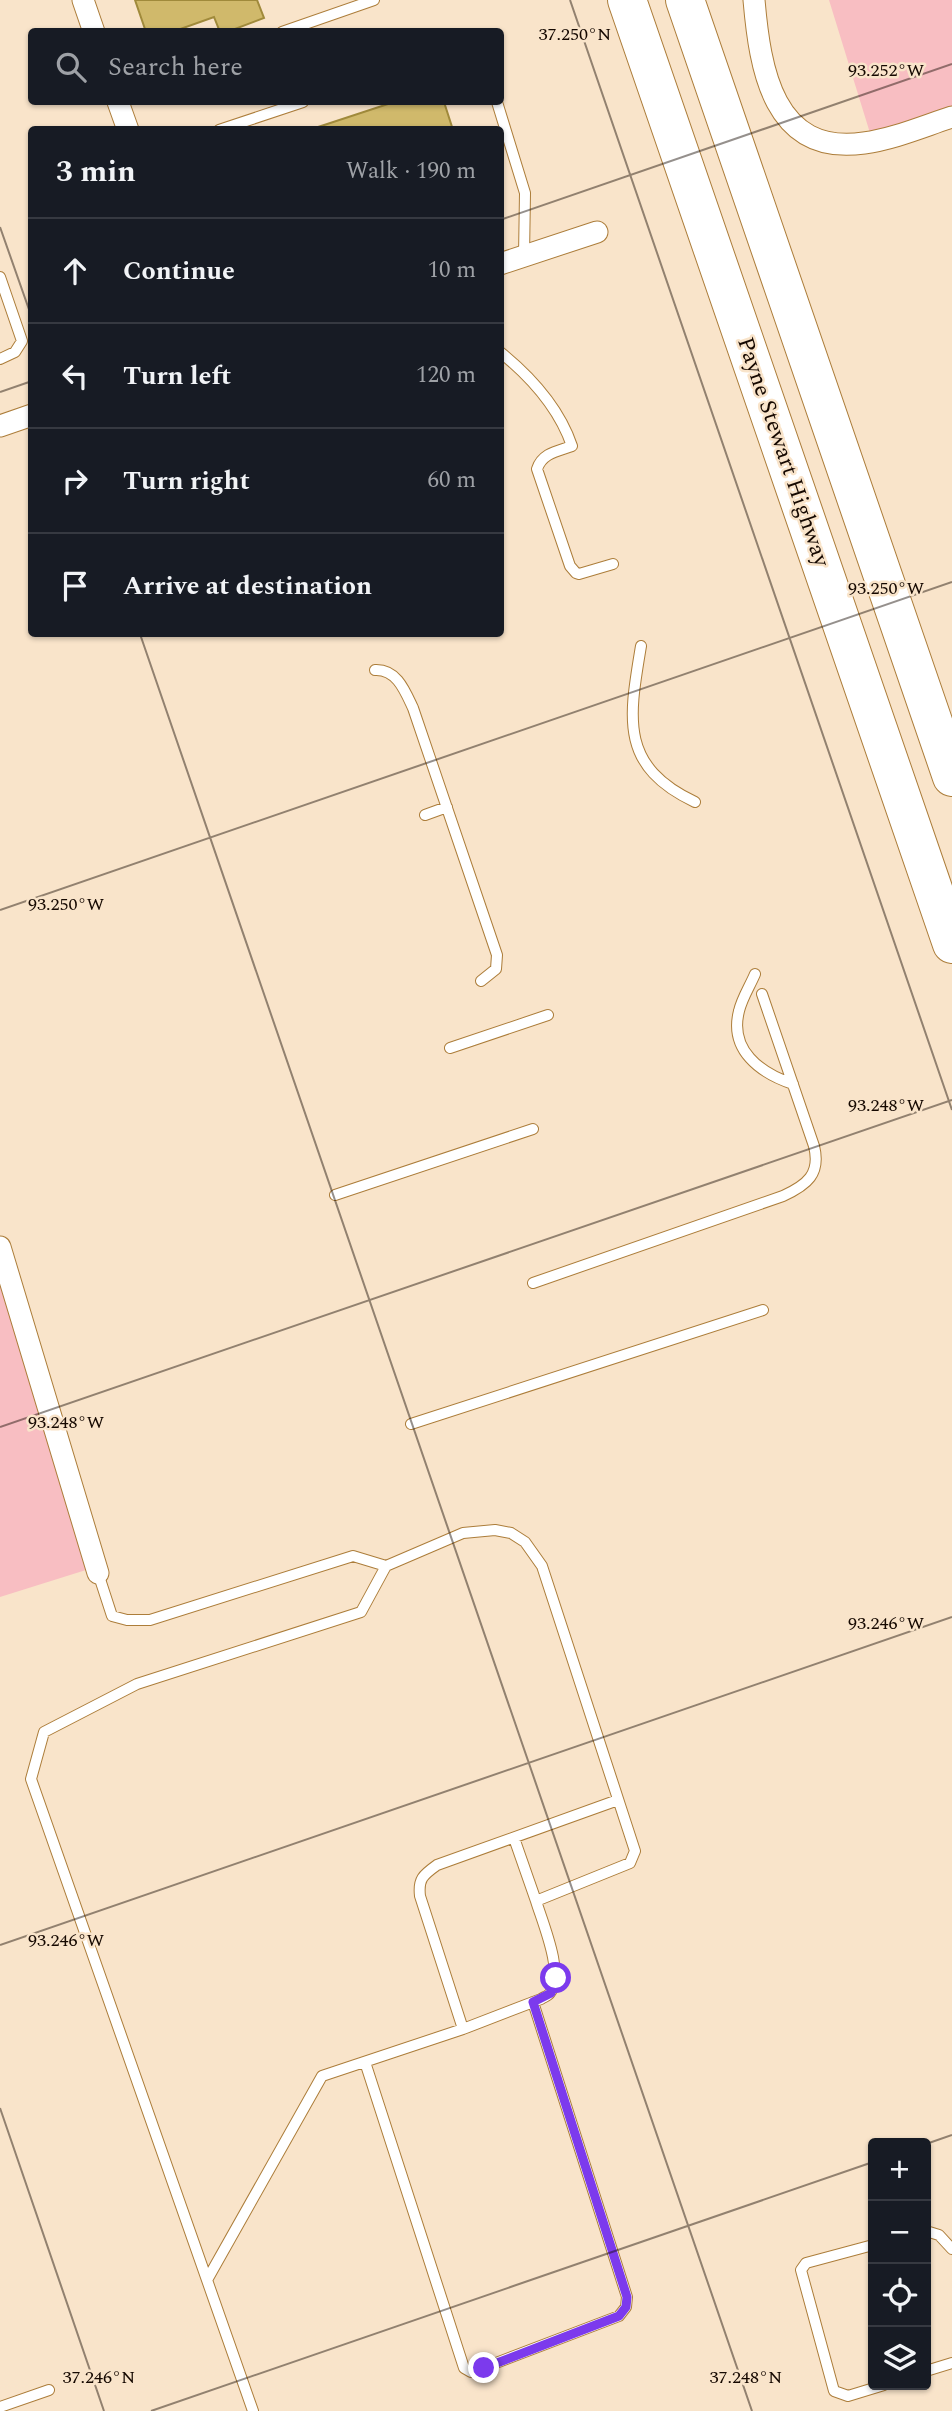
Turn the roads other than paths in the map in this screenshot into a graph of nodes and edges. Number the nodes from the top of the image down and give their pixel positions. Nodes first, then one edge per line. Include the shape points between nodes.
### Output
1 (83, 0) edge
2 (374, 0) edge
3 (627, 0) edge
4 (685, 0) edge
5 (754, 0) edge
6 (93, 28) edge
7 (294, 28) edge
8 (119, 105) edge
9 (294, 105) edge
10 (498, 105) edge
11 (952, 117) edge
12 (127, 126) edge
13 (231, 126) edge
14 (597, 232) dead end
15 (524, 256) junction
16 (504, 263) edge
17 (0, 277) edge
18 (504, 355) edge
19 (0, 359) edge
20 (28, 417) edge
21 (0, 426) edge
22 (613, 564) dead end
23 (642, 646) dead end
24 (375, 670) dead end
25 (952, 777) edge
26 (695, 802) dead end
27 (447, 807) junction
28 (425, 815) dead end
29 (952, 944) edge
30 (755, 974) dead end
31 (481, 981) dead end
32 (762, 994) dead end
33 (548, 1015) dead end
34 (450, 1048) dead end
35 (793, 1084) junction
36 (533, 1129) dead end
37 (335, 1195) dead end
38 (0, 1247) edge
39 (533, 1283) dead end
40 (763, 1310) dead end
41 (411, 1424) dead end
42 (386, 1566) junction
43 (98, 1573) joint
44 (618, 1800) junction
45 (514, 1838) junction
46 (536, 1901) junction
47 (533, 2002) junction
48 (463, 2029) junction
49 (365, 2062) junction
50 (931, 2233) edge
51 (868, 2246) edge
52 (952, 2249) edge
53 (207, 2280) junction
54 (952, 2363) edge
55 (931, 2369) edge
56 (49, 2390) dead end
57 (868, 2390) edge
58 (0, 2407) edge
59 (253, 2411) edge

1 - 6 street
2 - 7 lane
3 - 29 highway, Payne Stewart Highway
4 - 25 highway
5 - 11 street via 766,79 776,102 804,133 853,145
8 - 12 street
9 - 13 lane
10 - 15 lane via 525,193
14 - 15 street
15 - 16 street
17 - 19 lane via 22,341 15,352
18 - 22 lane via 558,415 572,446 542,458 537,469 573,570 583,573
20 - 21 street
23 - 26 lane via 632,708 636,743 662,783
24 - 27 lane via 388,672 405,691
27 - 28 lane
27 - 31 lane via 498,955 496,969
30 - 35 lane via 738,1018 743,1049 764,1072
32 - 35 lane
33 - 34 lane
35 - 39 lane via 817,1157 815,1171 801,1186
36 - 37 lane
38 - 43 street
40 - 41 lane
42 - 43 lane via 353,1556 150,1620 112,1616
42 - 44 lane via 478,1530 511,1533 525,1542 542,1566
42 - 53 lane via 361,1612 137,1684 44,1732 31,1779
44 - 45 lane
44 - 46 lane via 635,1851 630,1863
45 - 46 lane
45 - 48 lane via 437,1865 422,1875 419,1883
46 - 47 lane via 556,1978 551,1993
47 - 48 lane
47 - 49 lane via 627,2297 626,2307 619,2316 484,2368 471,2372 464,2368
48 - 49 lane
49 - 53 lane via 322,2076
50 - 52 lane
51 - 57 lane via 806,2263 801,2270 834,2391 848,2396
53 - 59 lane
54 - 55 lane
56 - 58 lane

